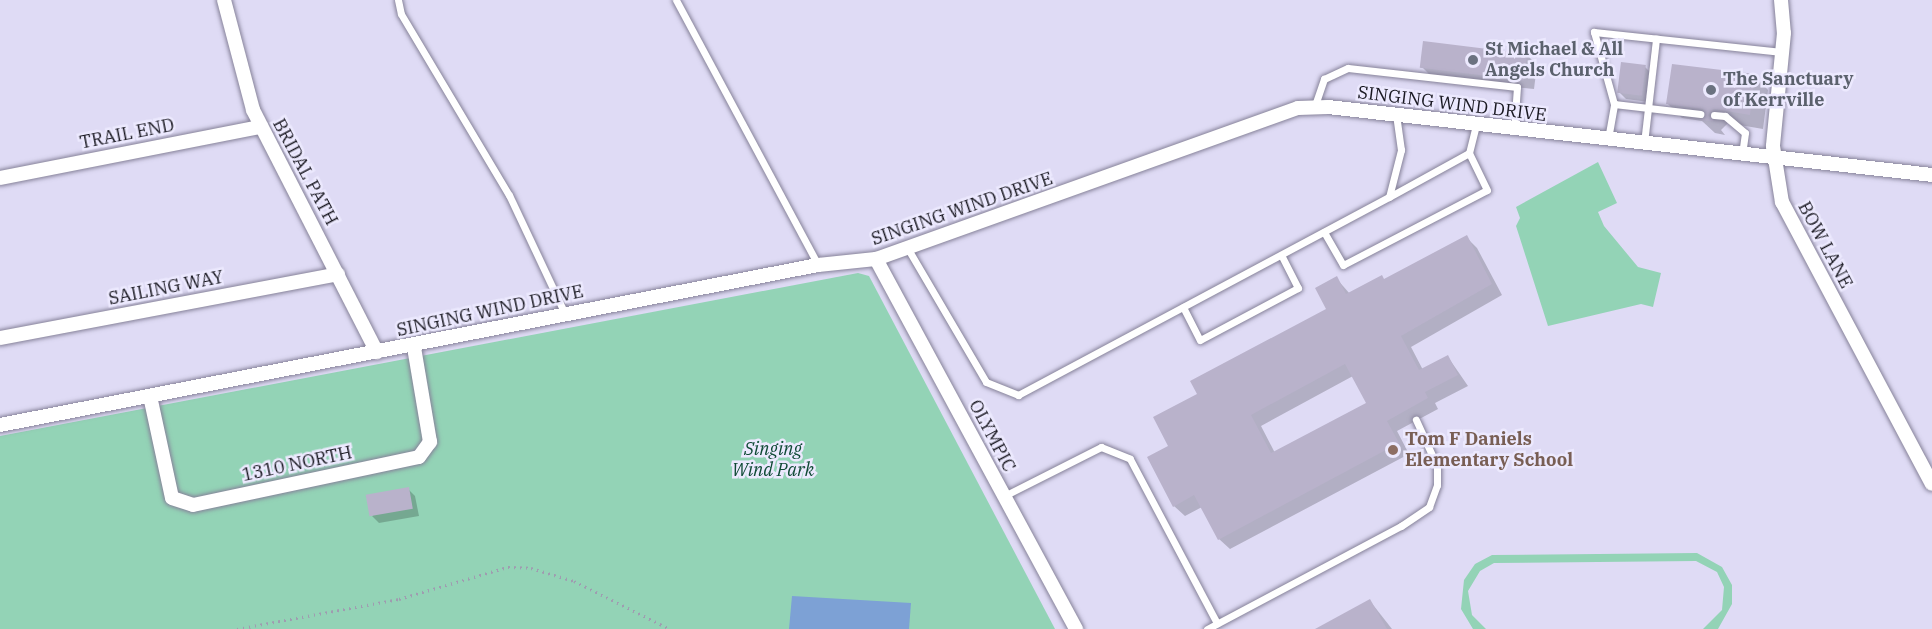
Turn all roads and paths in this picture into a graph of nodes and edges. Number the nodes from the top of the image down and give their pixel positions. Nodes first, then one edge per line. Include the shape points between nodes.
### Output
1 (224, 0) edge
2 (398, 0) edge
3 (676, 0) edge
4 (1781, 0) edge
5 (1656, 39) junction
6 (1782, 52) junction
7 (1614, 104) junction
8 (1314, 108) junction
9 (1648, 108) junction
10 (1700, 114) dead end
11 (1714, 115) dead end
12 (1396, 116) junction
13 (1476, 125) junction
14 (261, 126) junction
15 (1514, 129) junction
16 (1608, 139) junction
17 (1644, 143) junction
18 (1469, 153) junction
19 (1742, 154) junction
20 (1773, 158) junction
21 (1932, 175) edge
22 (0, 178) edge
23 (1389, 197) junction
24 (1324, 232) junction
25 (908, 249) junction
26 (1281, 255) junction
27 (876, 260) junction
28 (818, 265) junction
29 (338, 274) junction
30 (1183, 307) junction
31 (565, 314) junction
32 (0, 338) edge
33 (414, 347) junction
34 (377, 352) junction
35 (150, 396) junction
36 (1416, 420) dead end
37 (0, 425) edge
38 (1932, 484) edge
39 (1004, 496) junction
40 (1217, 623) junction
41 (237, 629) edge
42 (670, 629) edge
43 (1076, 629) edge
44 (1207, 629) edge

1 - 14 street, BRIDAL PATH via 253,110
2 - 31 lane via 401,14 509,195
3 - 28 lane
4 - 6 street, BOW LANE
5 - 6 lane
5 - 7 lane via 1594,32
5 - 9 lane
6 - 20 street, BOW LANE
7 - 9 lane
7 - 16 lane
8 - 12 street, SINGING WIND DRIVE
8 - 15 lane via 1324,79 1348,68 1517,87
8 - 25 street, SINGING WIND DRIVE via 1298,108
9 - 10 lane
9 - 17 lane
11 - 19 lane via 1725,116 1745,133
12 - 13 street, SINGING WIND DRIVE
12 - 23 lane via 1401,150
13 - 15 street, SINGING WIND DRIVE
13 - 18 lane
14 - 22 street, TRAIL END
14 - 29 street, BRIDAL PATH
15 - 16 street, SINGING WIND DRIVE
16 - 17 street, SINGING WIND DRIVE
17 - 19 street, SINGING WIND DRIVE
18 - 23 lane
18 - 24 lane via 1487,190 1343,266
19 - 20 street, SINGING WIND DRIVE
20 - 21 street, SINGING WIND DRIVE
20 - 38 street, BOW LANE via 1782,202
23 - 24 lane
24 - 26 lane
25 - 27 street, SINGING WIND DRIVE
25 - 30 lane via 986,382 1018,395
26 - 30 lane
26 - 30 lane via 1299,288 1200,340
27 - 28 street, SINGING WIND DRIVE
27 - 39 street, OLYMPIC
28 - 31 street, SINGING WIND DRIVE
29 - 32 street, SAILING WAY
29 - 34 street, BRIDAL PATH
31 - 33 street, SINGING WIND DRIVE
33 - 34 street, SINGING WIND DRIVE
33 - 35 street, 1310 NORTH via 430,442 419,457 193,505 172,498
34 - 35 street, SINGING WIND DRIVE
35 - 37 street, SINGING WIND DRIVE
36 - 40 lane via 1437,466 1437,485 1429,507 1401,526
39 - 40 lane via 1101,447 1130,459
39 - 43 street, OLYMPIC
40 - 44 lane
41 - 42 path via 399,599 508,567 531,568 574,581

